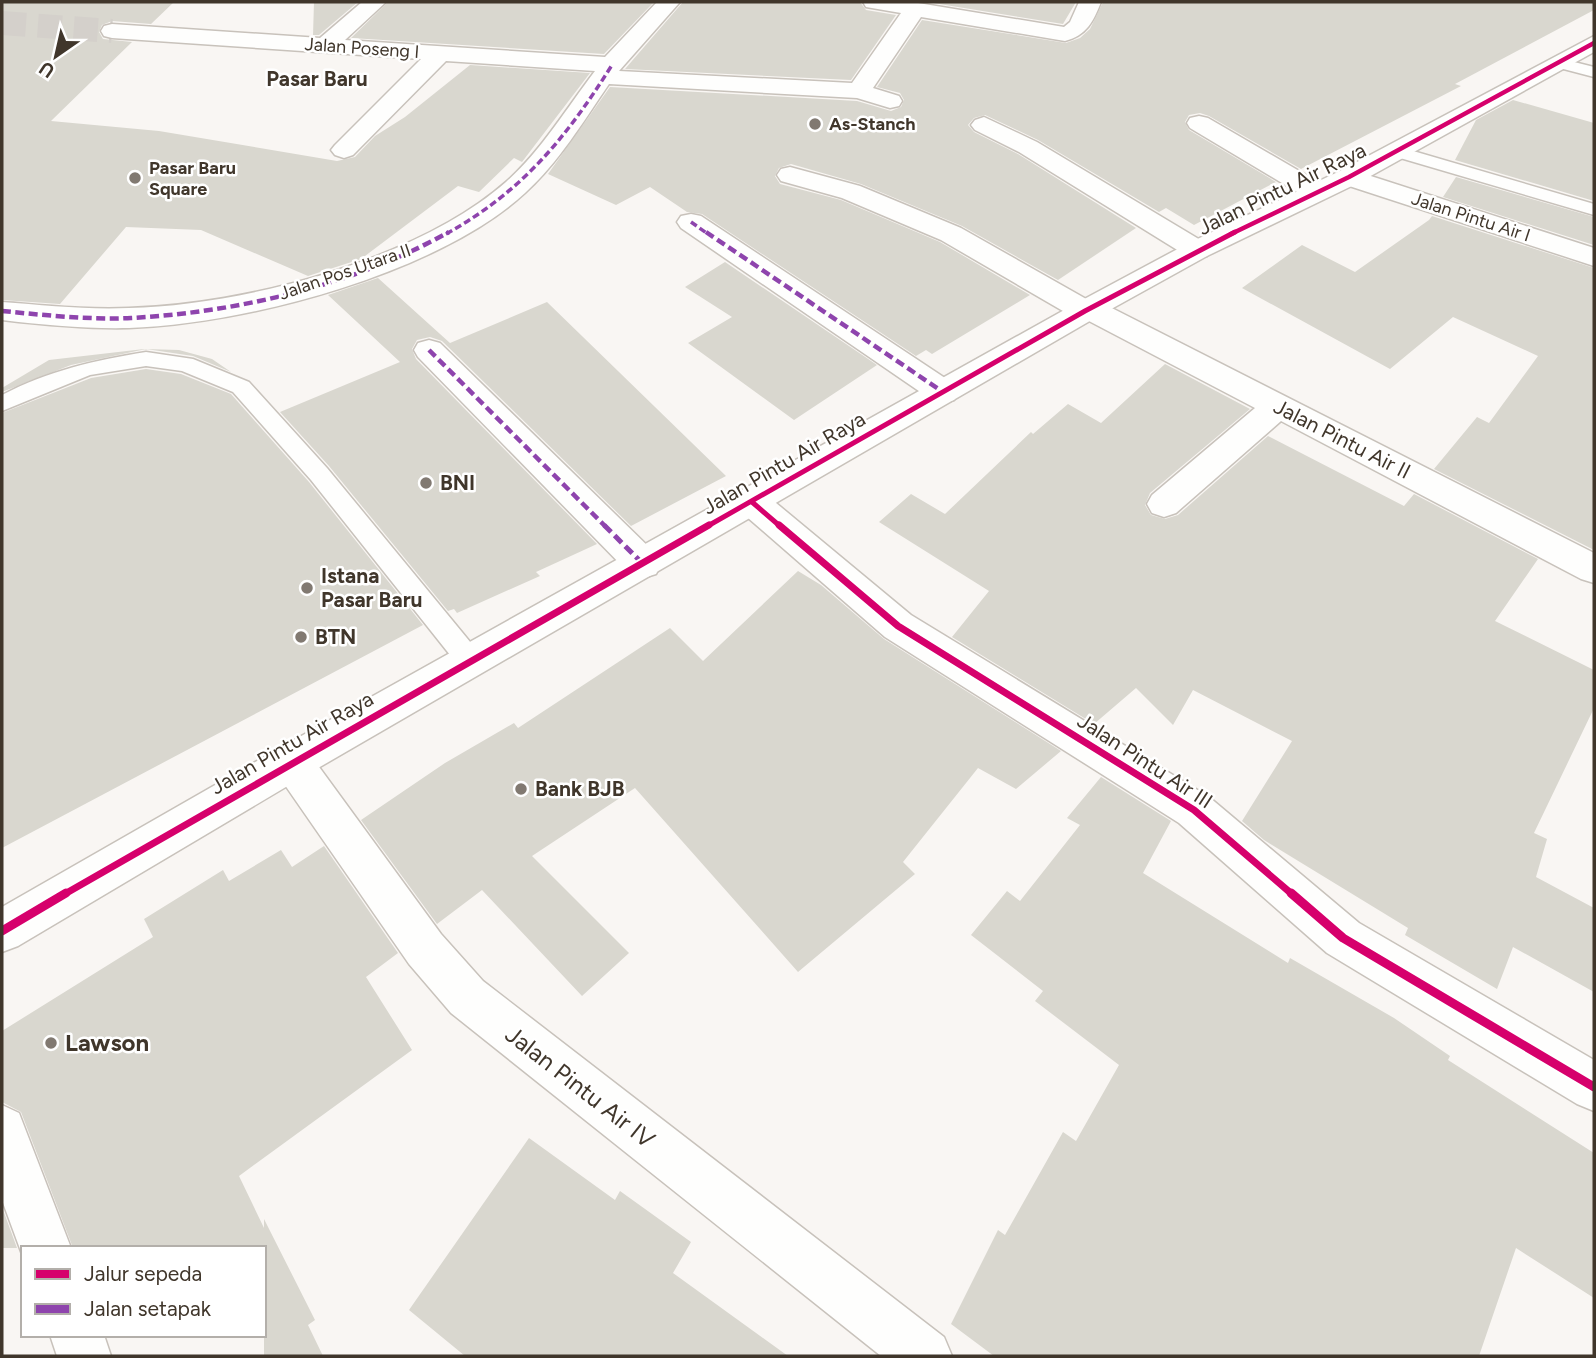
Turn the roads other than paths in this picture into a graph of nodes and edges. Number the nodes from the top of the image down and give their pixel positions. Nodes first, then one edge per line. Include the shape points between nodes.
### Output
1 (375, 2) edge
2 (669, 2) edge
3 (874, 2) edge
4 (1090, 2) edge
5 (915, 9) junction
6 (112, 31) tunnel mouth
7 (1594, 43) edge
8 (326, 45) junction
9 (440, 53) junction
10 (1558, 63) junction
11 (608, 71) junction
12 (1594, 72) edge
13 (859, 91) junction
14 (890, 100) dead end
15 (1199, 123) dead end
16 (984, 125) dead end
17 (344, 150) dead end
18 (1396, 151) junction
19 (790, 175) dead end
20 (1349, 177) junction
21 (1316, 192) junction
22 (1594, 210) edge
23 (691, 222) dead end
24 (1197, 250) junction
25 (1594, 257) edge
26 (1088, 310) junction
27 (2, 311) edge
28 (429, 350) dead end
29 (943, 393) junction
30 (2, 404) edge
31 (1278, 406) junction
32 (752, 502) junction
33 (1164, 504) dead end
34 (643, 564) junction
35 (1594, 569) edge
36 (471, 662) junction
37 (292, 762) junction
38 (4, 926) edge
39 (1594, 1087) edge
40 (2, 1130) edge
41 (44, 1246) edge
42 (78, 1337) edge
43 (84, 1356) edge
44 (925, 1356) edge

1 - 8 street
2 - 11 street, Jalan Pos Utara II
3 - 5 street
4 - 5 street via 1081,24 1065,34
5 - 13 street
6 - 8 street, Jalan Poseng I
7 - 10 street, Jalan Pintu Air Raya
8 - 9 street, Jalan Poseng I
9 - 11 street, Jalan Poseng I
9 - 17 street
10 - 12 lane
10 - 18 street, Jalan Pintu Air Raya
11 - 13 street, Jalan Poseng I
11 - 27 street, Jalan Pos Utara II via 566,130 515,188 462,224 398,257 279,295 215,309 130,318
13 - 14 street, Jalan Poseng I
15 - 21 street
16 - 24 street
18 - 20 street, Jalan Pintu Air Raya
18 - 22 lane
19 - 26 street, Jalan Pintu Air II via 850,192 951,234
20 - 21 street, Jalan Pintu Air Raya
20 - 25 street, Jalan Pintu Air I
21 - 24 street, Jalan Pintu Air Raya
23 - 29 street
24 - 26 street, Jalan Pintu Air Raya
26 - 29 street, Jalan Pintu Air Raya
26 - 31 street, Jalan Pintu Air II
28 - 34 street
29 - 32 street, Jalan Pintu Air Raya
30 - 36 lane via 86,369 146,359 186,364 241,387
31 - 33 street
31 - 35 street, Jalan Pintu Air II
32 - 34 street, Jalan Pintu Air Raya
32 - 39 street, Jalan Pintu Air III via 898,626 1194,810 1343,938
34 - 36 street, Jalan Pintu Air Raya
36 - 37 street, Jalan Pintu Air Raya
37 - 38 street, Jalan Pintu Air Raya
37 - 44 street, Jalan Pintu Air IV via 425,949 467,997
40 - 41 street
42 - 43 street

